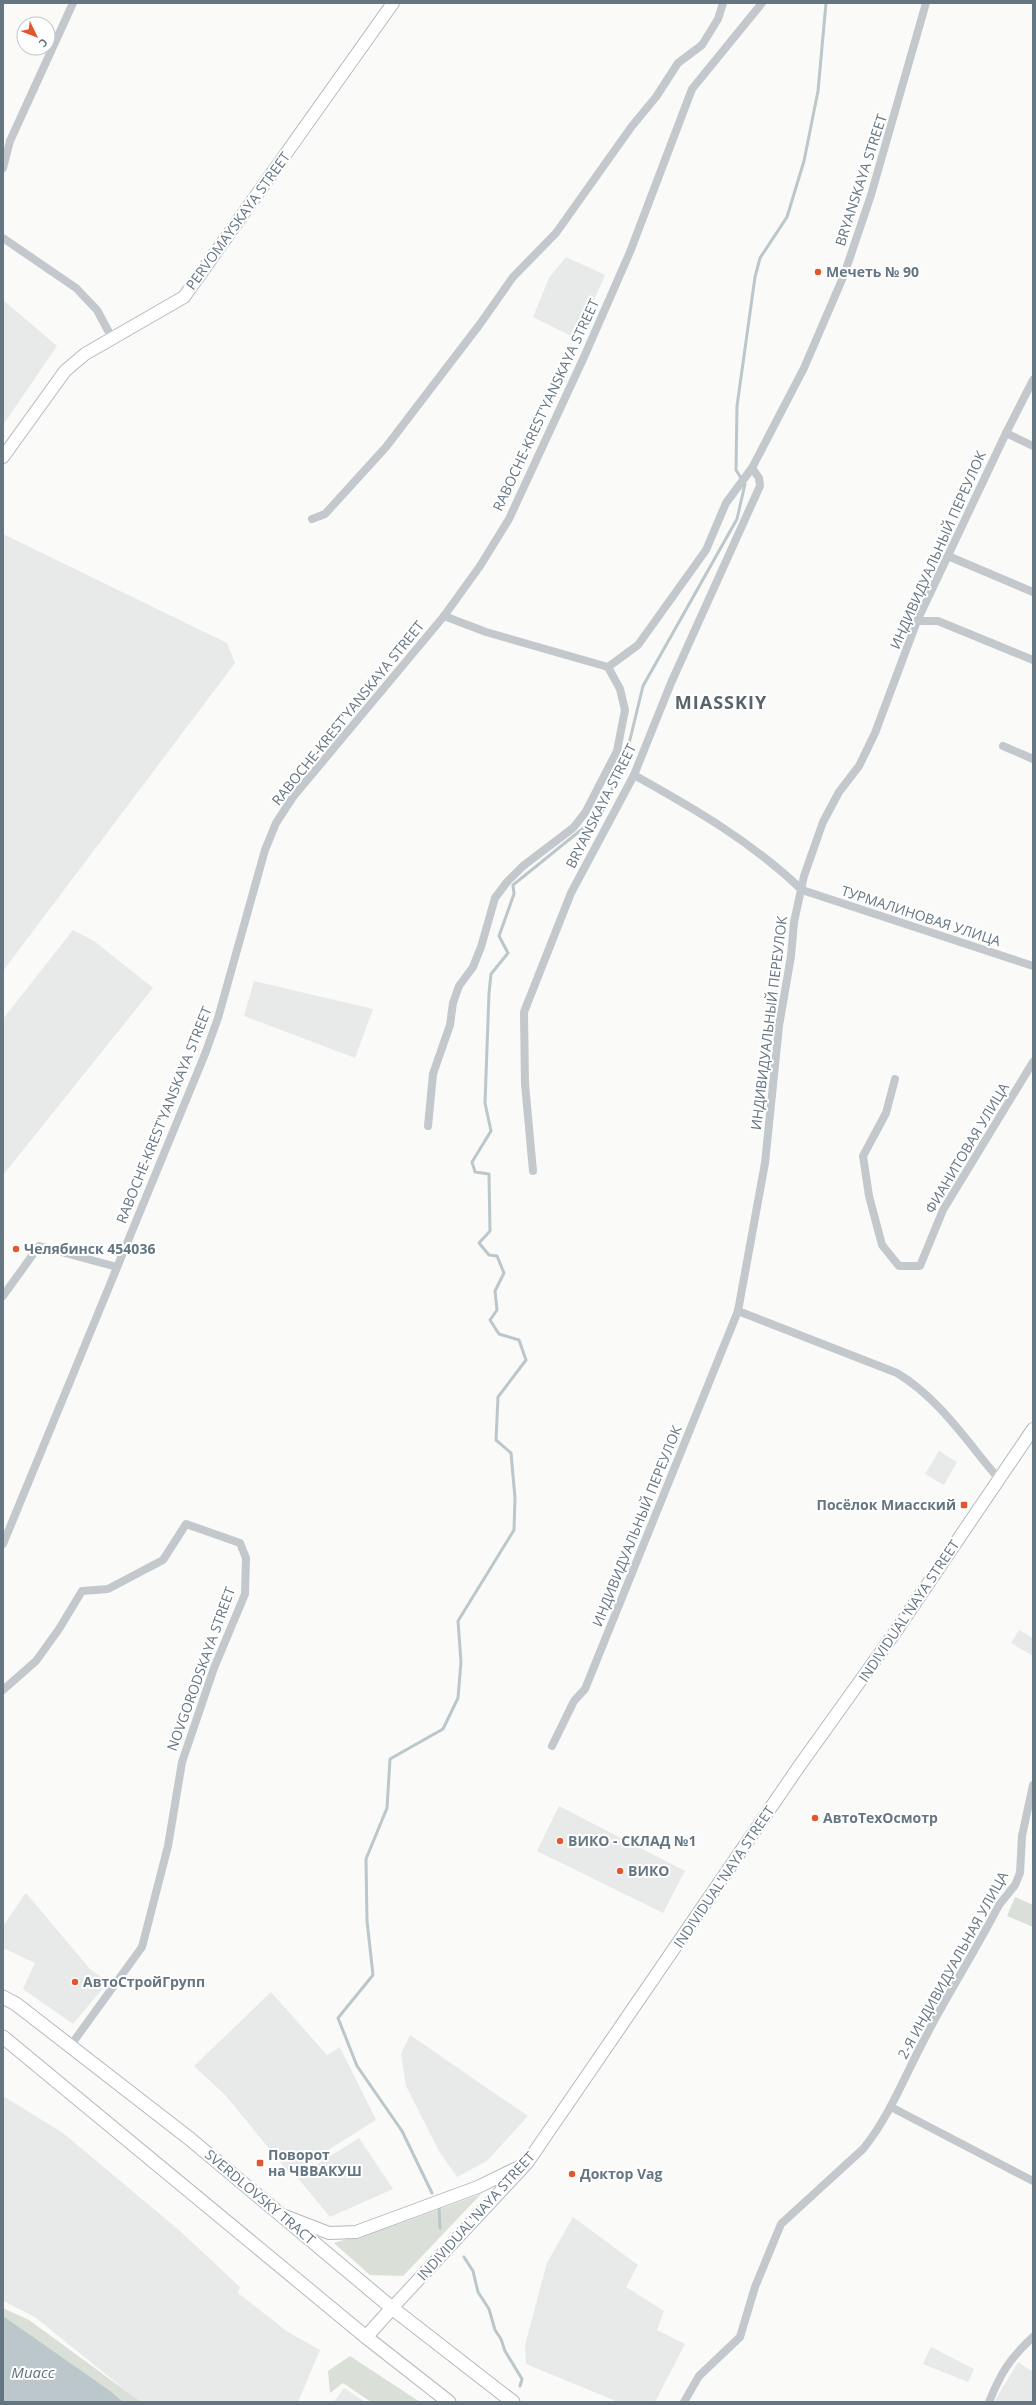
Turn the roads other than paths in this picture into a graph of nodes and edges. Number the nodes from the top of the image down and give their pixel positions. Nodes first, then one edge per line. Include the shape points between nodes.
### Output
1 (73, 3) edge
2 (393, 3) edge
3 (723, 3) edge
4 (762, 3) edge
5 (926, 3) edge
6 (3, 168) edge
7 (3, 238) edge
8 (112, 338) junction
9 (1033, 380) edge
10 (1006, 433) junction
11 (1033, 446) edge
12 (3, 457) edge
13 (752, 468) junction
14 (312, 519) dead end
15 (948, 556) junction
16 (1033, 592) edge
17 (444, 616) junction
18 (917, 621) junction
19 (1033, 660) edge
20 (608, 667) junction
21 (1003, 746) dead end
22 (1033, 759) edge
23 (634, 775) junction
24 (802, 890) junction
25 (1033, 966) edge
26 (1033, 1062) edge
27 (895, 1079) dead end
28 (428, 1126) dead end
29 (533, 1171) dead end
30 (117, 1267) junction
31 (3, 1296) edge
32 (738, 1311) junction
33 (1033, 1429) edge
34 (999, 1479) junction
35 (3, 1544) edge
36 (3, 1690) edge
37 (552, 1746) dead end
38 (1033, 1785) edge
39 (3, 1997) edge
40 (3, 2037) edge
41 (71, 2045) junction
42 (891, 2107) junction
43 (527, 2163) junction
44 (1033, 2181) edge
45 (283, 2215) junction
46 (392, 2308) junction
47 (366, 2337) junction
48 (1033, 2338) edge
49 (448, 2402) edge
50 (513, 2402) edge
51 (684, 2402) edge
52 (989, 2402) edge

1 - 6 street via 10,141
2 - 8 main road, PERVOMAYSKAYA STREET via 184,297
3 - 14 street via 718,19 702,45 678,63 556,233 513,277 386,447 325,514
4 - 17 street, RABOCHE-KREST'YANSKAYA STREET via 692,89 630,252 532,474 509,519 480,566
5 - 13 street, BRYANSKAYA STREET via 873,188 844,276 804,368
7 - 8 street via 76,288 97,310
8 - 12 main road, PERVOMAYSKAYA STREET via 85,354 65,371
9 - 10 street, ИНДИВИДУАЛЬНЫЙ ПЕРЕУЛОК
10 - 11 street
10 - 15 street, ИНДИВИДУАЛЬНЫЙ ПЕРЕУЛОК
13 - 20 street, BRYANSKAYA STREET via 726,503 706,550 638,645
13 - 23 street, BRYANSKAYA STREET via 760,478 760,486 671,683
15 - 16 street
15 - 18 street, ИНДИВИДУАЛЬНЫЙ ПЕРЕУЛОК
17 - 20 street via 486,632
17 - 30 street, RABOCHE-KREST'YANSKAYA STREET via 293,797 276,823 265,850 213,1033
18 - 19 street via 938,621
18 - 24 street, ИНДИВИДУАЛЬНЫЙ ПЕРЕУЛОК via 875,733 823,822 804,876
20 - 28 street, BRYANSKAYA STREET via 620,688 625,710 617,751 584,813 573,828 523,866 495,898 481,947 473,967 459,986 453,1003 450,1025 433,1074
21 - 22 street
23 - 24 street via 706,815 774,863
23 - 29 street, BRYANSKAYA STREET via 571,893 524,1012 525,1084
24 - 25 street, ТУРМАЛИНОВАЯ УЛИЦА
24 - 32 street, ИНДИВИДУАЛЬНЫЙ ПЕРЕУЛОК via 794,922 779,1026 764,1163
26 - 27 street, ФИАНИТОВАЯ УЛИЦА via 943,1210 920,1266 899,1266 882,1245 869,1196 863,1156 886,1113
30 - 31 street via 39,1246
30 - 35 street, RABOCHE-KREST'YANSKAYA STREET
32 - 34 street via 897,1373 922,1389
32 - 37 street, ИНДИВИДУАЛЬНЫЙ ПЕРЕУЛОК via 585,1689 574,1701
33 - 34 main road, INDIVIDUAL'NAYA STREET
34 - 43 main road, INDIVIDUAL'NAYA STREET
36 - 41 street, NOVGORODSKAYA STREET via 36,1660 82,1591 108,1589 163,1560 186,1524 240,1543 246,1558 245,1594 214,1668 182,1762 168,1846 142,1947
38 - 42 street, 2-Я ИНДИВИДУАЛЬНАЯ УЛИЦА via 1022,1836 1020,1873 1015,1886 999,1905 926,2036
39 - 41 main road, SVERDLOVSKY TRACT
40 - 47 main road
41 - 45 main road, SVERDLOVSKY TRACT
42 - 44 street
42 - 51 street, 2-Я ИНДИВИДУАЛЬНАЯ УЛИЦА via 863,2149 781,2224 755,2288 740,2337 699,2376
43 - 45 main road via 478,2187 356,2232 328,2233
43 - 46 main road, INDIVIDUAL'NAYA STREET
45 - 46 main road, SVERDLOVSKY TRACT
46 - 47 main road
46 - 50 main road, SVERDLOVSKY TRACT
47 - 49 main road
48 - 52 street via 1018,2351 1001,2373

